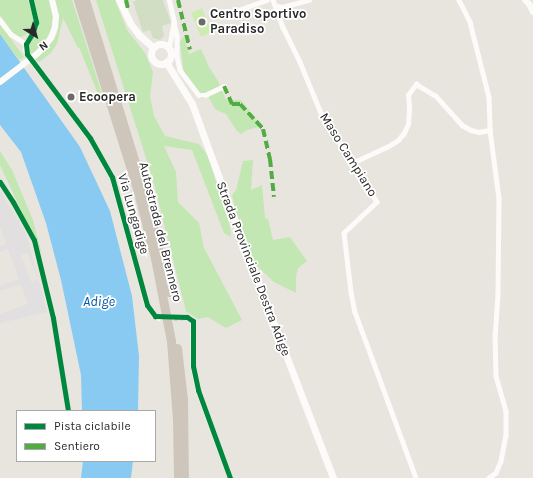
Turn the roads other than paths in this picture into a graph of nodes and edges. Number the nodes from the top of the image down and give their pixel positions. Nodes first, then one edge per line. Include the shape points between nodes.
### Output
1 (31, 0) edge
2 (52, 0) edge
3 (78, 0) edge
4 (85, 0) edge
5 (118, 0) edge
6 (169, 0) edge
7 (267, 0) edge
8 (273, 0) edge
9 (309, 0) edge
10 (459, 0) edge
11 (525, 0) edge
12 (299, 1) edge
13 (276, 6) junction
14 (533, 12) edge
15 (227, 14) dead end
16 (0, 20) edge
17 (174, 22) junction
18 (26, 44) junction
19 (153, 47) junction
20 (168, 47) junction
21 (31, 59) junction
22 (166, 62) junction
23 (0, 82) edge
24 (224, 86) dead end
25 (490, 130) junction
26 (352, 163) junction
27 (159, 318) dead end
28 (187, 318) dead end
29 (497, 476) edge
30 (178, 478) edge
31 (184, 478) edge
32 (230, 478) edge
33 (333, 478) edge
34 (416, 478) edge
35 (489, 478) edge

1 - 18 street via 36,22
2 - 21 street via 56,16 54,32 46,45
3 - 30 highway, Autostrada del Brennero via 138,192 157,265 172,355
4 - 31 highway, Autostrada del Brennero via 163,262 180,368
5 - 19 main road via 130,23
6 - 17 street
7 - 15 street
8 - 13 street, Maso Campiano
9 - 12 street
10 - 25 street via 470,22 489,96
11 - 14 street
12 - 13 street via 282,8
13 - 26 street, Maso Campiano via 321,113
16 - 18 street via 11,34
17 - 20 street
17 - 24 street via 180,70 199,95 205,95
18 - 21 street via 25,50
19 - 20 main road via 164,44
19 - 22 main road via 151,55 155,62
20 - 22 main road via 171,55
21 - 23 street
21 - 27 street, Via Lungadige via 90,138 112,177 147,305 154,316
22 - 33 main road, Strada Provinciale Destra Adige via 192,104
25 - 26 street via 479,132 462,125 436,96 416,84 408,94 408,124 404,133 387,147
25 - 29 street via 499,198 496,376 506,412 506,435
26 - 34 street, Maso Campiano via 377,202 344,233 355,312
28 - 32 street via 193,321 192,366 198,390
29 - 35 street

